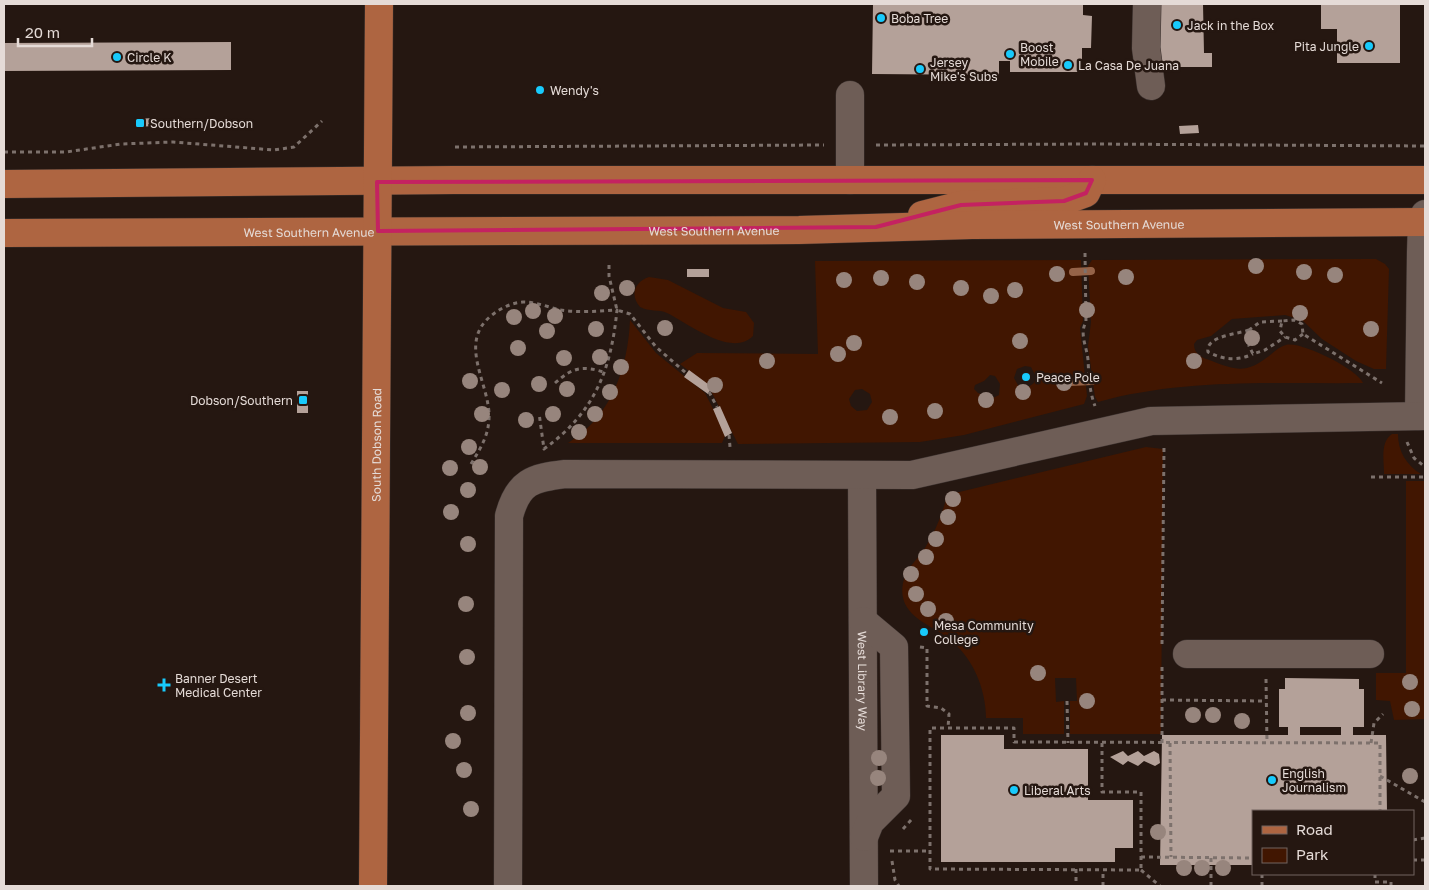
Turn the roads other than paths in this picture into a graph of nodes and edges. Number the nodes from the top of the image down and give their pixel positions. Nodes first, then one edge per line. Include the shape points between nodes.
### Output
1 (379, 4) edge
2 (1147, 4) edge
3 (1151, 86) dead end
4 (850, 96) dead end
5 (850, 180) junction
6 (1092, 180) junction
7 (1425, 180) edge
8 (377, 182) junction
9 (4, 184) edge
10 (1424, 220) edge
11 (876, 227) junction
12 (378, 231) junction
13 (4, 233) edge
14 (1422, 416) edge
15 (862, 476) junction
16 (1171, 654) road end
17 (1370, 654) dead end
18 (373, 886) edge
19 (508, 886) edge
20 (864, 886) edge

1 - 8 main road, South Dobson Road
2 - 3 street via 1146,48
4 - 5 street
5 - 6 main road
5 - 8 main road
6 - 7 main road
6 - 11 main road via 1086,193 1064,201 961,205
8 - 9 main road
8 - 12 main road, South Dobson Road
10 - 11 main road, West Southern Avenue
10 - 14 street
11 - 12 main road, West Southern Avenue
12 - 13 main road, West Southern Avenue
12 - 18 main road, South Dobson Road
14 - 15 street via 1150,421 912,475
15 - 19 street via 565,474 543,476 523,485 513,500 509,516
15 - 20 street, West Library Way via 863,622 894,647 896,796 870,822 873,844
16 - 17 street

